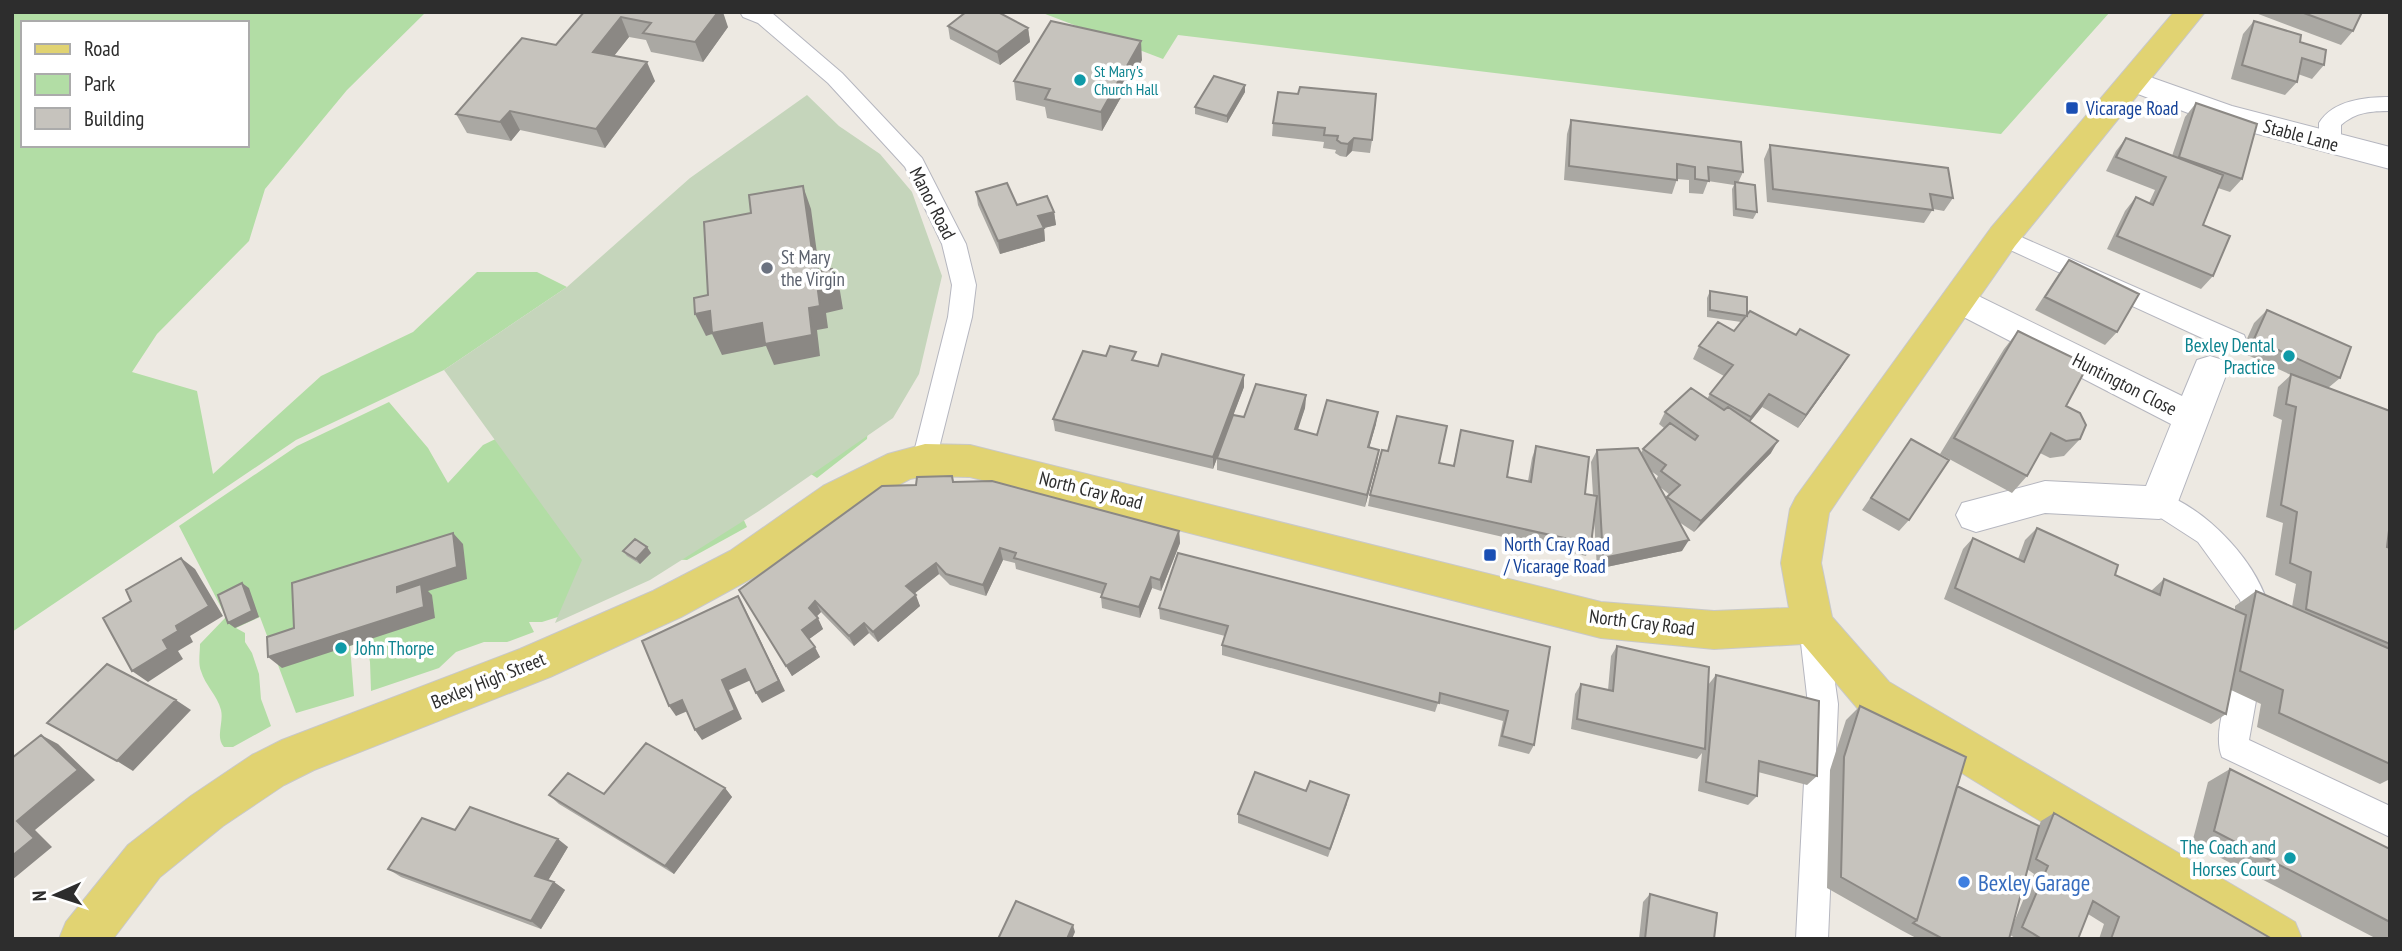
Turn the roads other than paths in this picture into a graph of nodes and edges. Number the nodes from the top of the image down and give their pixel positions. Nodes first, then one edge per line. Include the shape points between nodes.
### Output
1 (750, 12) edge
2 (2190, 12) edge
3 (2133, 82) junction
4 (2390, 104) edge
5 (2330, 143) junction
6 (2390, 158) edge
7 (2003, 237) junction
8 (1960, 300) junction
9 (2235, 342) dead end
10 (2210, 370) dead end
11 (2192, 418) junction
12 (925, 460) junction
13 (2159, 503) junction
14 (1976, 515) dead end
15 (2257, 615) edge
16 (1813, 625) junction
17 (2242, 695) edge
18 (2390, 822) edge
19 (83, 939) edge
20 (1812, 939) edge
21 (2278, 939) edge

1 - 12 lane, Manor Road via 765,18 835,78 914,163 954,244 964,285 960,317
2 - 3 main road
3 - 5 street, Stable Lane via 2223,114
3 - 7 main road
4 - 5 lane via 2364,104 2340,113 2330,123
5 - 6 street, Stable Lane
7 - 8 main road
7 - 9 lane
8 - 11 street, Huntington Close
8 - 16 main road via 1810,509 1801,563
10 - 11 street
11 - 13 street, Huntington Close
12 - 16 main road, North Cray Road via 970,461 1601,620 1714,630
12 - 19 main road, Bexley High Street via 902,465 837,498 744,563 667,604 535,663 268,770 144,861
13 - 14 street via 2045,497
13 - 15 lane via 2208,534 2253,596
16 - 20 lane via 1823,704
16 - 21 main road via 1874,696
17 - 18 lane via 2233,747

